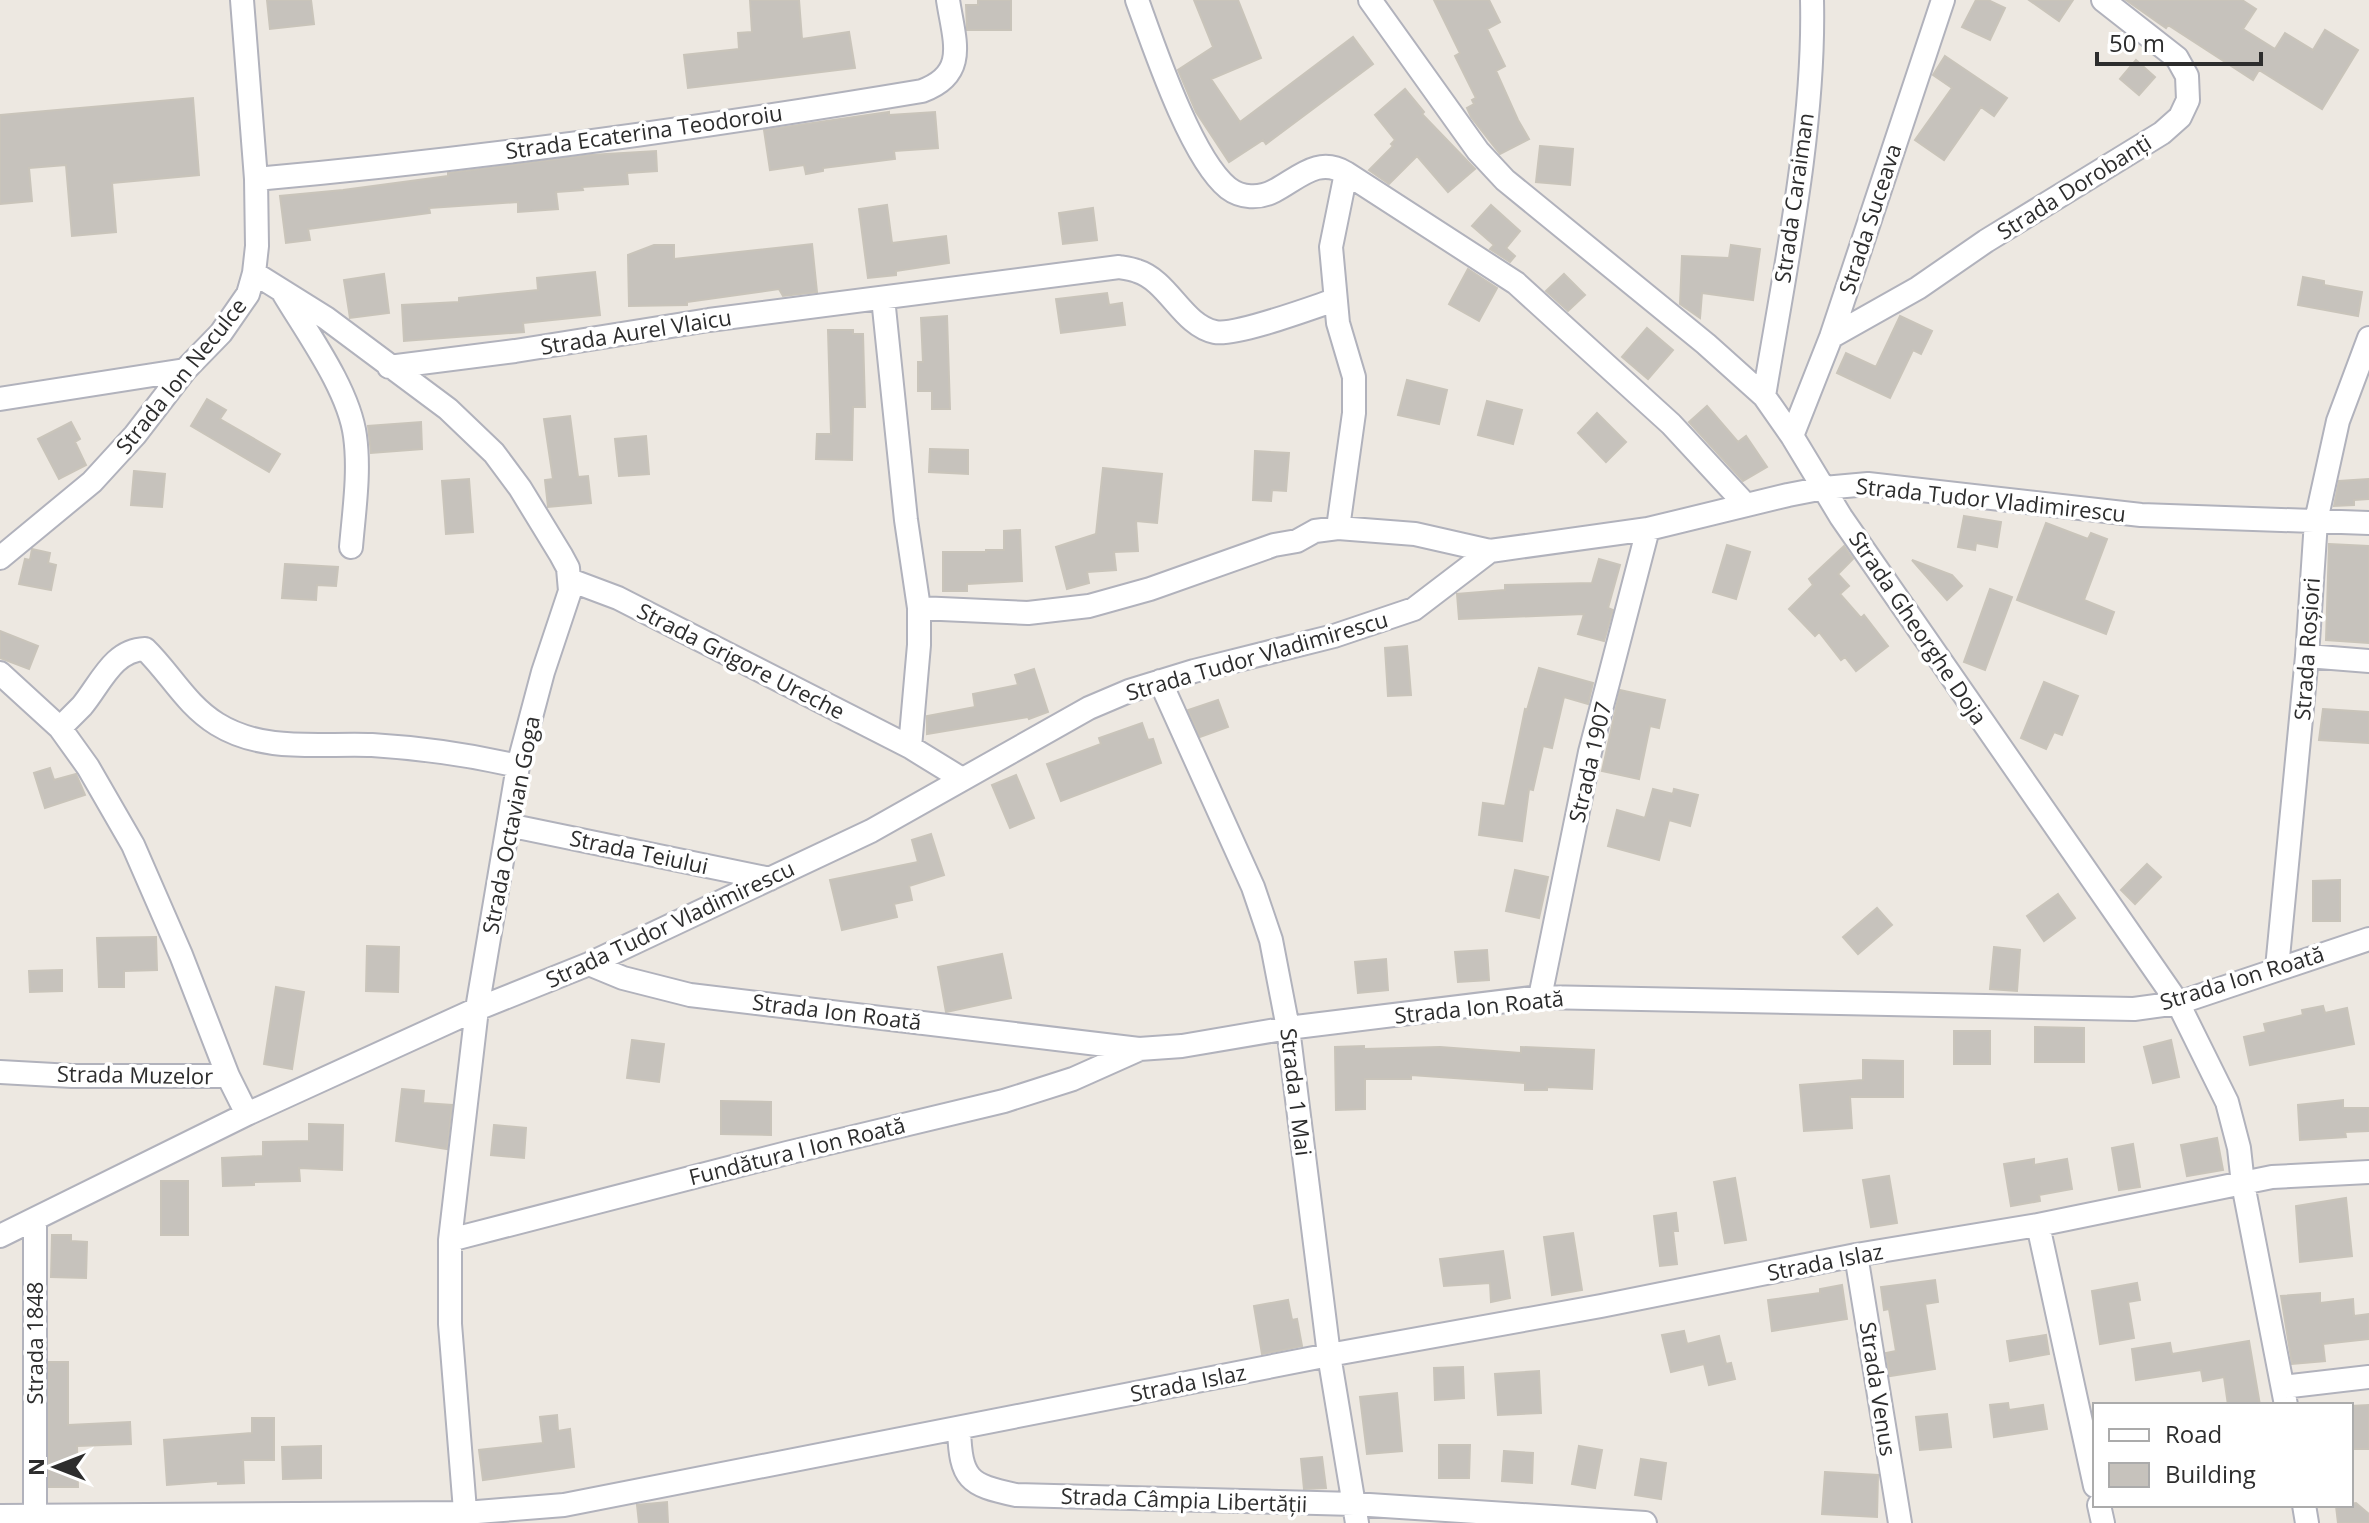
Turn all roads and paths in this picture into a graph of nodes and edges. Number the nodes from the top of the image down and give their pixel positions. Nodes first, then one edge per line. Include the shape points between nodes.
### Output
1 (242, 0) edge
2 (948, 0) edge
3 (1137, 0) edge
4 (1370, 0) edge
5 (1812, 0) edge
6 (1943, 0) edge
7 (2103, 0) edge
8 (1346, 173) junction
9 (256, 179) junction
10 (254, 273) junction
11 (282, 290) junction
12 (883, 298) junction
13 (1335, 300) junction
14 (1831, 337) junction
15 (2369, 338) edge
16 (389, 367) junction
17 (185, 370) junction
18 (1764, 396) junction
19 (0, 399) edge
20 (1792, 436) junction
21 (1824, 488) junction
22 (1746, 505) junction
23 (2316, 521) junction
24 (2369, 523) edge
25 (1338, 528) junction
26 (1648, 529) junction
27 (351, 547) dead end
28 (1490, 551) junction
29 (0, 558) edge
30 (570, 580) junction
31 (919, 608) junction
32 (2307, 656) junction
33 (2369, 661) edge
34 (0, 673) edge
35 (1160, 681) junction
36 (60, 728) junction
37 (910, 747) junction
38 (518, 766) junction
39 (962, 779) junction
40 (508, 825) junction
41 (770, 879) junction
42 (2369, 939) edge
43 (589, 964) junction
44 (2277, 968) junction
45 (1540, 997) junction
46 (2178, 1003) junction
47 (477, 1009) junction
48 (1288, 1028) junction
49 (1139, 1049) junction
50 (0, 1072) edge
51 (228, 1076) junction
52 (247, 1114) junction
53 (2369, 1172) edge
54 (2243, 1184) junction
55 (35, 1219) junction
56 (2038, 1225) junction
57 (0, 1236) edge
58 (450, 1240) junction
59 (1856, 1255) junction
60 (1329, 1355) junction
61 (2369, 1377) edge
62 (2284, 1396) edge
63 (959, 1430) junction
64 (2093, 1477) edge
65 (1356, 1514) edge
66 (35, 1515) junction
67 (0, 1516) edge
68 (465, 1518) edge
69 (1645, 1523) edge
70 (1900, 1523) edge

1 - 9 street, Strada Ion Neculce
2 - 9 street, Strada Ecaterina Teodoroiu via 954,64 938,85 922,91 552,146
3 - 8 street via 1180,111 1207,163 1227,187 1242,196 1258,196 1309,169 1336,167
4 - 18 street, Strada Gheorghe Doja via 1478,151 1505,180
5 - 18 street, Strada Caraiman via 1801,152
6 - 14 street, Strada Suceava
7 - 14 street, Strada Dorobanți via 2177,58 2187,76 2188,100 2180,117 1918,288
8 - 13 street via 1331,247
8 - 22 street via 1516,283 1671,424
9 - 10 street, Strada Ion Neculce
10 - 11 street
10 - 17 street, Strada Ion Neculce via 233,316
11 - 16 street
11 - 27 street via 338,385 355,434
12 - 13 street, Strada Aurel Vlaicu via 1119,267 1140,271 1195,321 1215,332 1233,332
12 - 16 street, Strada Aurel Vlaicu
12 - 31 street
13 - 25 street via 1354,377
14 - 20 street, Strada Suceava
15 - 23 street, Strada Roșiori via 2338,421
16 - 30 street via 448,409 494,453 561,555
17 - 19 street
17 - 29 street, Strada Ion Neculce via 92,482
18 - 20 street, Strada Gheorghe Doja
20 - 21 street, Strada Gheorghe Doja
21 - 22 street, Strada Tudor Vladimirescu
21 - 23 street, Strada Tudor Vladimirescu via 1868,484 2141,515
21 - 46 street, Strada Gheorghe Doja
22 - 26 street, Strada Tudor Vladimirescu
23 - 24 street, Strada Tudor Vladimirescu
23 - 32 street, Strada Roșiori
25 - 28 street via 1415,534
25 - 31 street via 1315,531 1089,606 1028,613
26 - 28 street, Strada Tudor Vladimirescu
26 - 45 street, Strada 1907 via 1590,752
28 - 35 street, Strada Tudor Vladimirescu via 1414,609 1334,636
30 - 37 street, Strada Grigore Ureche via 618,598
30 - 38 street, Strada Octavian Goga
31 - 37 street
32 - 33 street
32 - 44 street, Strada Roșiori
34 - 36 street
35 - 39 street, Strada Tudor Vladimirescu via 1089,708
35 - 48 street, Strada 1 Mai via 1253,887 1271,940
36 - 38 street via 111,665 130,649 145,649 188,701 234,734 272,744 417,748
36 - 51 street via 133,845
37 - 39 street, Strada Grigore Ureche
38 - 40 street, Strada Octavian Goga
39 - 41 street, Strada Tudor Vladimirescu via 871,831
40 - 41 street, Strada Teiului
40 - 47 street, Strada Octavian Goga
41 - 43 street, Strada Tudor Vladimirescu
42 - 44 street, Strada Ion Roată
43 - 47 street, Strada Tudor Vladimirescu
43 - 49 street, Strada Ion Roată via 690,995
44 - 46 street, Strada Ion Roată
45 - 46 street, Strada Ion Roată via 2134,1009
45 - 48 street, Strada Ion Roată
46 - 54 street, Strada Gheorghe Doja via 2227,1102
47 - 52 street, Strada Tudor Vladimirescu
47 - 58 street, Strada Octavian Goga
48 - 49 street, Strada Ion Roată
48 - 60 street, Strada 1 Mai
49 - 58 street, Fundătura I Ion Roată via 1073,1079 1004,1101
50 - 51 street, Strada Muzelor
51 - 52 street, Strada Muzelor
52 - 55 street, Strada Tudor Vladimirescu
53 - 54 street, Strada Islaz via 2272,1177
54 - 56 street, Strada Islaz
54 - 62 street, Strada Gheorghe Doja
55 - 57 street, Strada Tudor Vladimirescu
55 - 66 street, Strada 1848
56 - 59 street, Strada Islaz
56 - 64 street
58 - 68 street, Strada Octavian Goga via 450,1324
59 - 60 street, Strada Islaz
59 - 70 street, Strada Venus
60 - 63 street, Strada Islaz
60 - 65 street, Strada 1 Mai
61 - 62 street
63 - 65 street, Strada Câmpia Libertății via 960,1460 973,1483 1016,1495
63 - 68 street, Strada Islaz via 564,1505
65 - 69 street, Strada Câmpia Libertății
66 - 67 street, Strada Islaz
66 - 68 street, Strada Islaz

